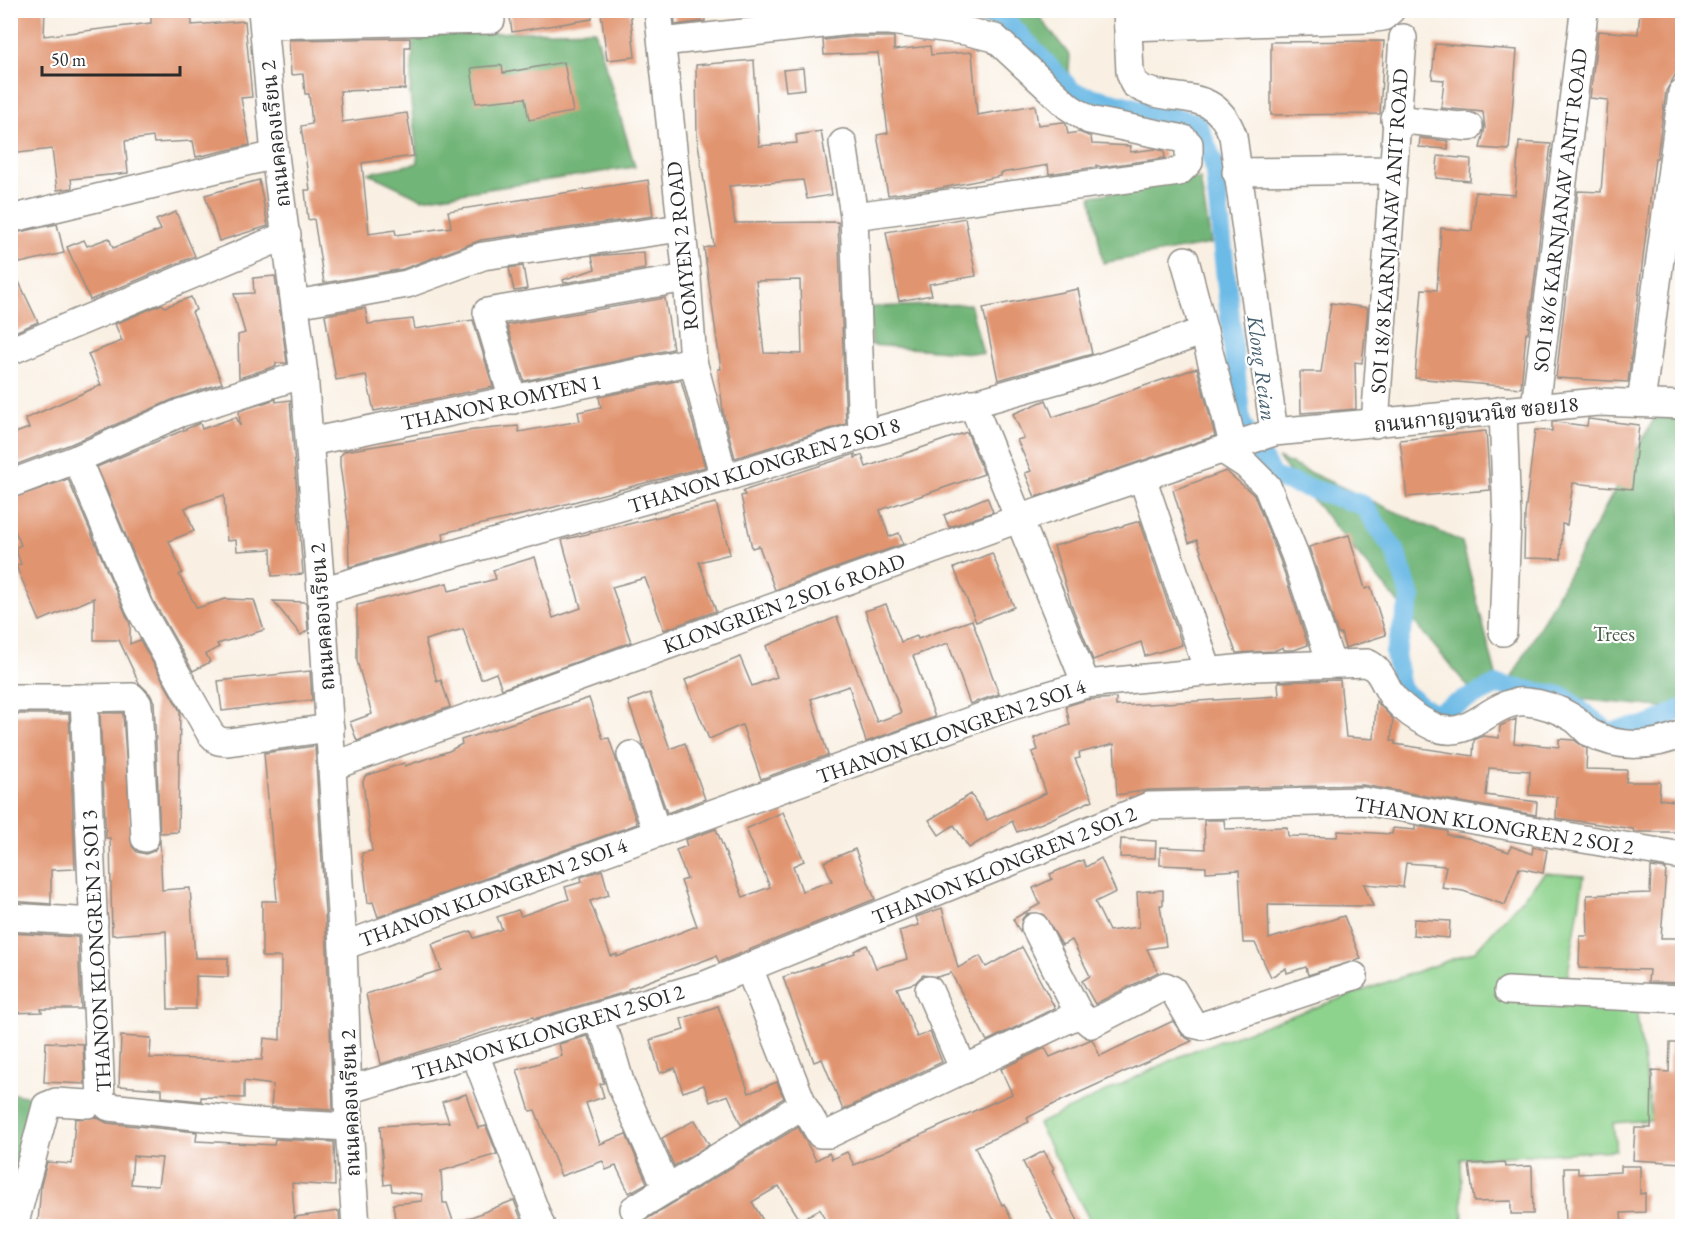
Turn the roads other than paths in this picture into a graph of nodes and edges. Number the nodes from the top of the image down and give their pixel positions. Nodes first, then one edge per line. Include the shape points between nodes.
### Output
1 (658, 10) edge
2 (1391, 10) edge
3 (1584, 14) dead end
4 (263, 18) edge
5 (1128, 19) edge
6 (491, 20) dead end
7 (1403, 38) dead end
8 (662, 42) junction
9 (1683, 93) edge
10 (1395, 119) junction
11 (1469, 127) dead end
12 (843, 143) dead end
13 (275, 155) junction
14 (1392, 171) junction
15 (1236, 172) junction
16 (854, 216) junction
17 (10, 219) edge
18 (681, 228) junction
19 (287, 235) junction
20 (1185, 260) dead end
21 (687, 278) junction
22 (296, 304) junction
23 (1204, 331) junction
24 (10, 351) edge
25 (693, 362) junction
26 (304, 374) junction
27 (513, 400) junction
28 (972, 403) junction
29 (1641, 403) junction
30 (1683, 405) edge
31 (1535, 406) junction
32 (1503, 410) junction
33 (1375, 424) junction
34 (1272, 432) junction
35 (862, 435) junction
36 (310, 442) junction
37 (1231, 447) junction
38 (77, 459) junction
39 (1142, 477) junction
40 (723, 478) junction
41 (10, 484) edge
42 (1021, 518) junction
43 (321, 591) junction
44 (1503, 633) dead end
45 (1331, 663) junction
46 (1208, 670) junction
47 (1086, 684) junction
48 (10, 698) edge
49 (84, 698) junction
50 (330, 728) junction
51 (1683, 735) edge
52 (630, 755) dead end
53 (333, 766) junction
54 (657, 833) junction
55 (145, 837) dead end
56 (1683, 856) edge
57 (10, 917) edge
58 (94, 921) junction
59 (1035, 927) dead end
60 (343, 946) junction
61 (749, 968) junction
62 (1354, 976) dead end
63 (929, 990) dead end
64 (1508, 991) dead end
65 (1683, 999) edge
66 (1079, 1014) junction
67 (595, 1018) junction
68 (475, 1054) junction
69 (964, 1070) junction
70 (348, 1090) junction
71 (88, 1104) dead end
72 (803, 1105) junction
73 (349, 1127) junction
74 (667, 1189) junction
75 (634, 1209) dead end
76 (14, 1227) edge
77 (356, 1227) edge
78 (541, 1227) edge

1 - 8 street, ROMYEN 2 ROAD
2 - 5 street via 1383,17 1368,19
3 - 31 street, SOI 18/6 KARNJANAV ANIT ROAD
4 - 6 street
4 - 13 street, ถนนคลองเรียน 2
5 - 15 street via 1134,84 1145,90 1197,100 1222,114 1233,136
7 - 10 street, SOI 18/8 KARNJANAV ANIT ROAD
8 - 16 street via 851,21 891,21 965,31 995,38 1069,107 1089,120 1184,139 1190,147 1189,162 1179,172
8 - 18 street, ROMYEN 2 ROAD
9 - 29 street
10 - 11 street
10 - 14 street, SOI 18/8 KARNJANAV ANIT ROAD
12 - 16 street
13 - 17 street
13 - 19 street, ถนนคลองเรียน 2
14 - 15 street
14 - 33 street, SOI 18/8 KARNJANAV ANIT ROAD
15 - 34 street
16 - 35 street
18 - 21 street, ROMYEN 2 ROAD
18 - 22 street via 483,256 407,284
19 - 22 street, ถนนคลองเรียน 2
19 - 24 street
20 - 23 street
21 - 25 street, ROMYEN 2 ROAD
21 - 27 street via 488,312
22 - 26 street, ถนนคลองเรียน 2
23 - 28 street, THANON KLONGREN 2 SOI 8 via 1096,369
23 - 37 street
25 - 27 street, THANON ROMYEN 1
25 - 40 street, ROMYEN 2 ROAD
26 - 36 street, ถนนคลองเรียน 2
26 - 38 street via 180,413
27 - 36 street, THANON ROMYEN 1
28 - 35 street, THANON KLONGREN 2 SOI 8
28 - 42 street
29 - 30 street, ถนนกาญจนวนิช ซอย18
29 - 31 street, ถนนกาญจนวนิช ซอย18
31 - 32 street, ถนนกาญจนวนิช ซอย18
32 - 33 street, ถนนกาญจนวนิช ซอย18
32 - 44 street via 1507,520
33 - 34 street, ถนนกาญจนวนิช ซอย18
34 - 37 street, ถนนกาญจนวนิช ซอย18
35 - 40 street, THANON KLONGREN 2 SOI 8
36 - 43 street, ถนนคลองเรียน 2
37 - 39 street, KLONGRIEN 2 SOI 6 ROAD
37 - 45 street via 1267,486
38 - 41 street
38 - 50 street via 139,607 210,733 218,741 228,742
39 - 42 street, KLONGRIEN 2 SOI 6 ROAD
39 - 46 street
40 - 43 street, THANON KLONGREN 2 SOI 8
42 - 47 street
42 - 53 street, KLONGRIEN 2 SOI 6 ROAD
43 - 50 street, ถนนคลองเรียน 2
45 - 46 street, THANON KLONGREN 2 SOI 4
45 - 51 street, THANON KLONGREN 2 SOI 4 via 1373,665 1406,710 1421,721 1444,729 1465,729 1499,707 1516,702 1552,708 1575,718 1602,738 1623,743 1652,744
46 - 47 street, THANON KLONGREN 2 SOI 4
47 - 54 street, THANON KLONGREN 2 SOI 4 via 1009,707
48 - 49 street
49 - 55 street via 125,696 138,704
49 - 58 street, THANON KLONGREN 2 SOI 3
50 - 53 street, ถนนคลองเรียน 2
52 - 54 street
53 - 60 street, ถนนคลองเรียน 2
54 - 60 street, THANON KLONGREN 2 SOI 4
56 - 61 street, THANON KLONGREN 2 SOI 2 via 1362,801 1149,806
57 - 58 street
58 - 73 street, THANON KLONGREN 2 SOI 3 via 101,1100 109,1107
59 - 66 street
60 - 70 street, ถนนคลองเรียน 2
61 - 67 street, THANON KLONGREN 2 SOI 2 via 705,986
61 - 72 street
62 - 66 street via 1204,1026 1193,1024 1167,986 1091,1024
63 - 69 street
64 - 65 street
66 - 69 street
67 - 68 street, THANON KLONGREN 2 SOI 2
67 - 74 street via 608,1040 621,1085
68 - 70 street, THANON KLONGREN 2 SOI 2
68 - 78 street
69 - 72 street via 834,1134 820,1134
70 - 73 street, ถนนคลองเรียน 2
71 - 76 street via 56,1102 46,1106
72 - 74 street
73 - 77 street, ถนนคลองเรียน 2
74 - 75 street

